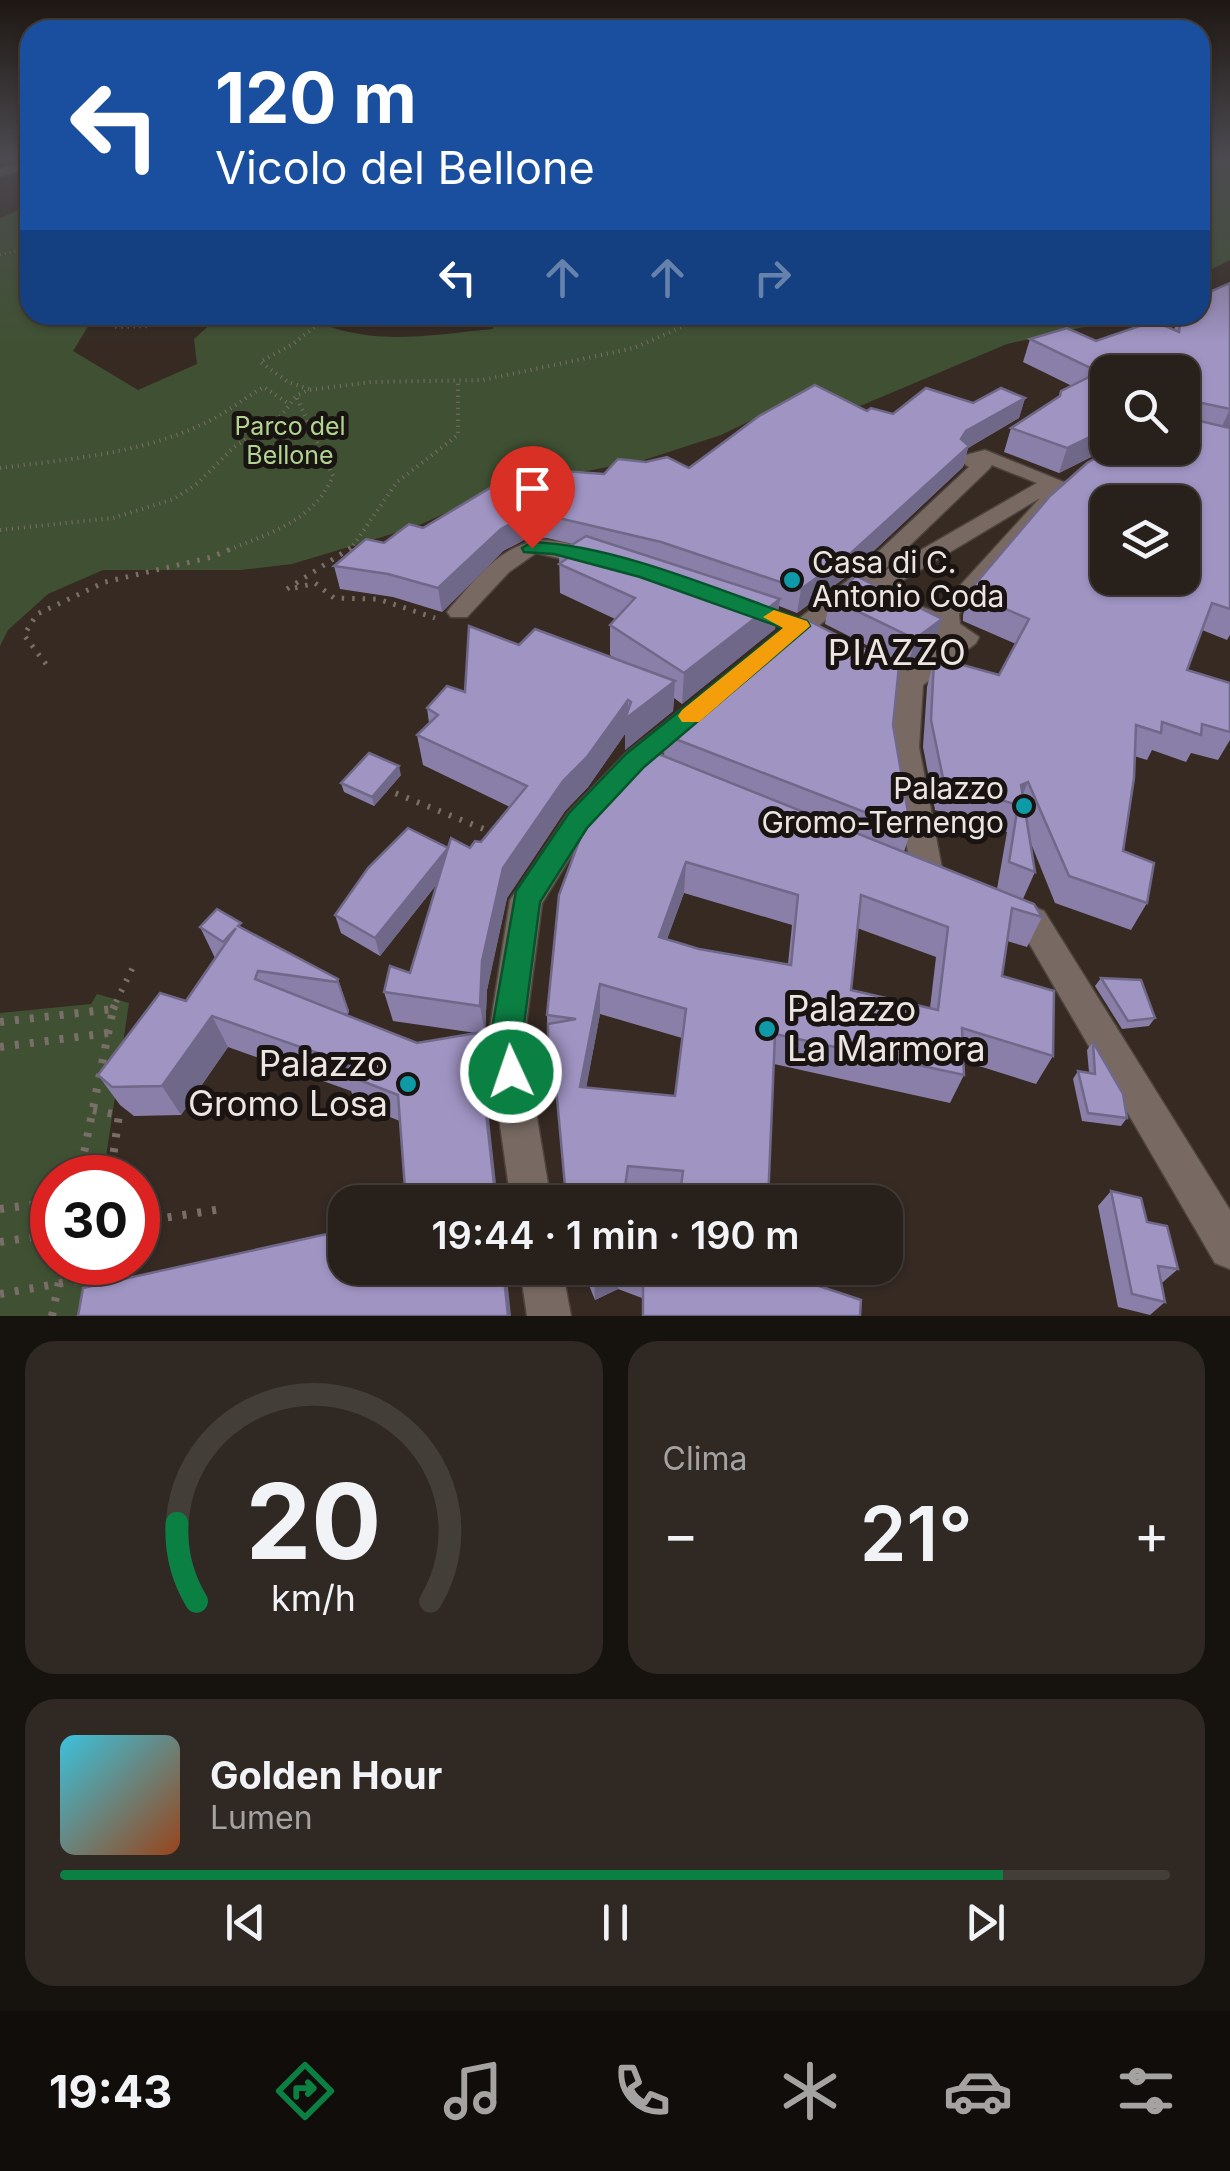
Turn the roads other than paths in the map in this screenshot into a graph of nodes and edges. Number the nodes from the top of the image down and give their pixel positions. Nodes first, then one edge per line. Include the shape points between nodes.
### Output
1 (1088, 470) edge
2 (1052, 486) junction
3 (620, 566) edge
4 (861, 588) junction
5 (460, 612) road end
6 (768, 615) edge
7 (800, 626) junction
8 (958, 632) junction
9 (831, 642) edge
10 (757, 662) edge
11 (878, 666) edge
12 (910, 682) junction
13 (712, 699) edge
14 (635, 761) junction
15 (672, 776) edge
16 (892, 864) edge
17 (928, 878) junction
18 (528, 1185) edge
19 (1230, 1248) edge
20 (544, 1285) edge
21 (549, 1316) edge

1 - 2 street
2 - 4 street
2 - 4 street via 987,450 969,460 982,465
2 - 8 street via 1066,487 1032,515 947,614
3 - 5 street via 532,548
4 - 7 street
4 - 8 street
6 - 7 street
7 - 9 street
7 - 10 street
8 - 12 street
11 - 12 street
12 - 17 street via 905,747
13 - 14 street
14 - 15 street
14 - 18 street via 578,821 526,900 506,1040
16 - 17 street
17 - 19 street via 1033,921
20 - 21 street

